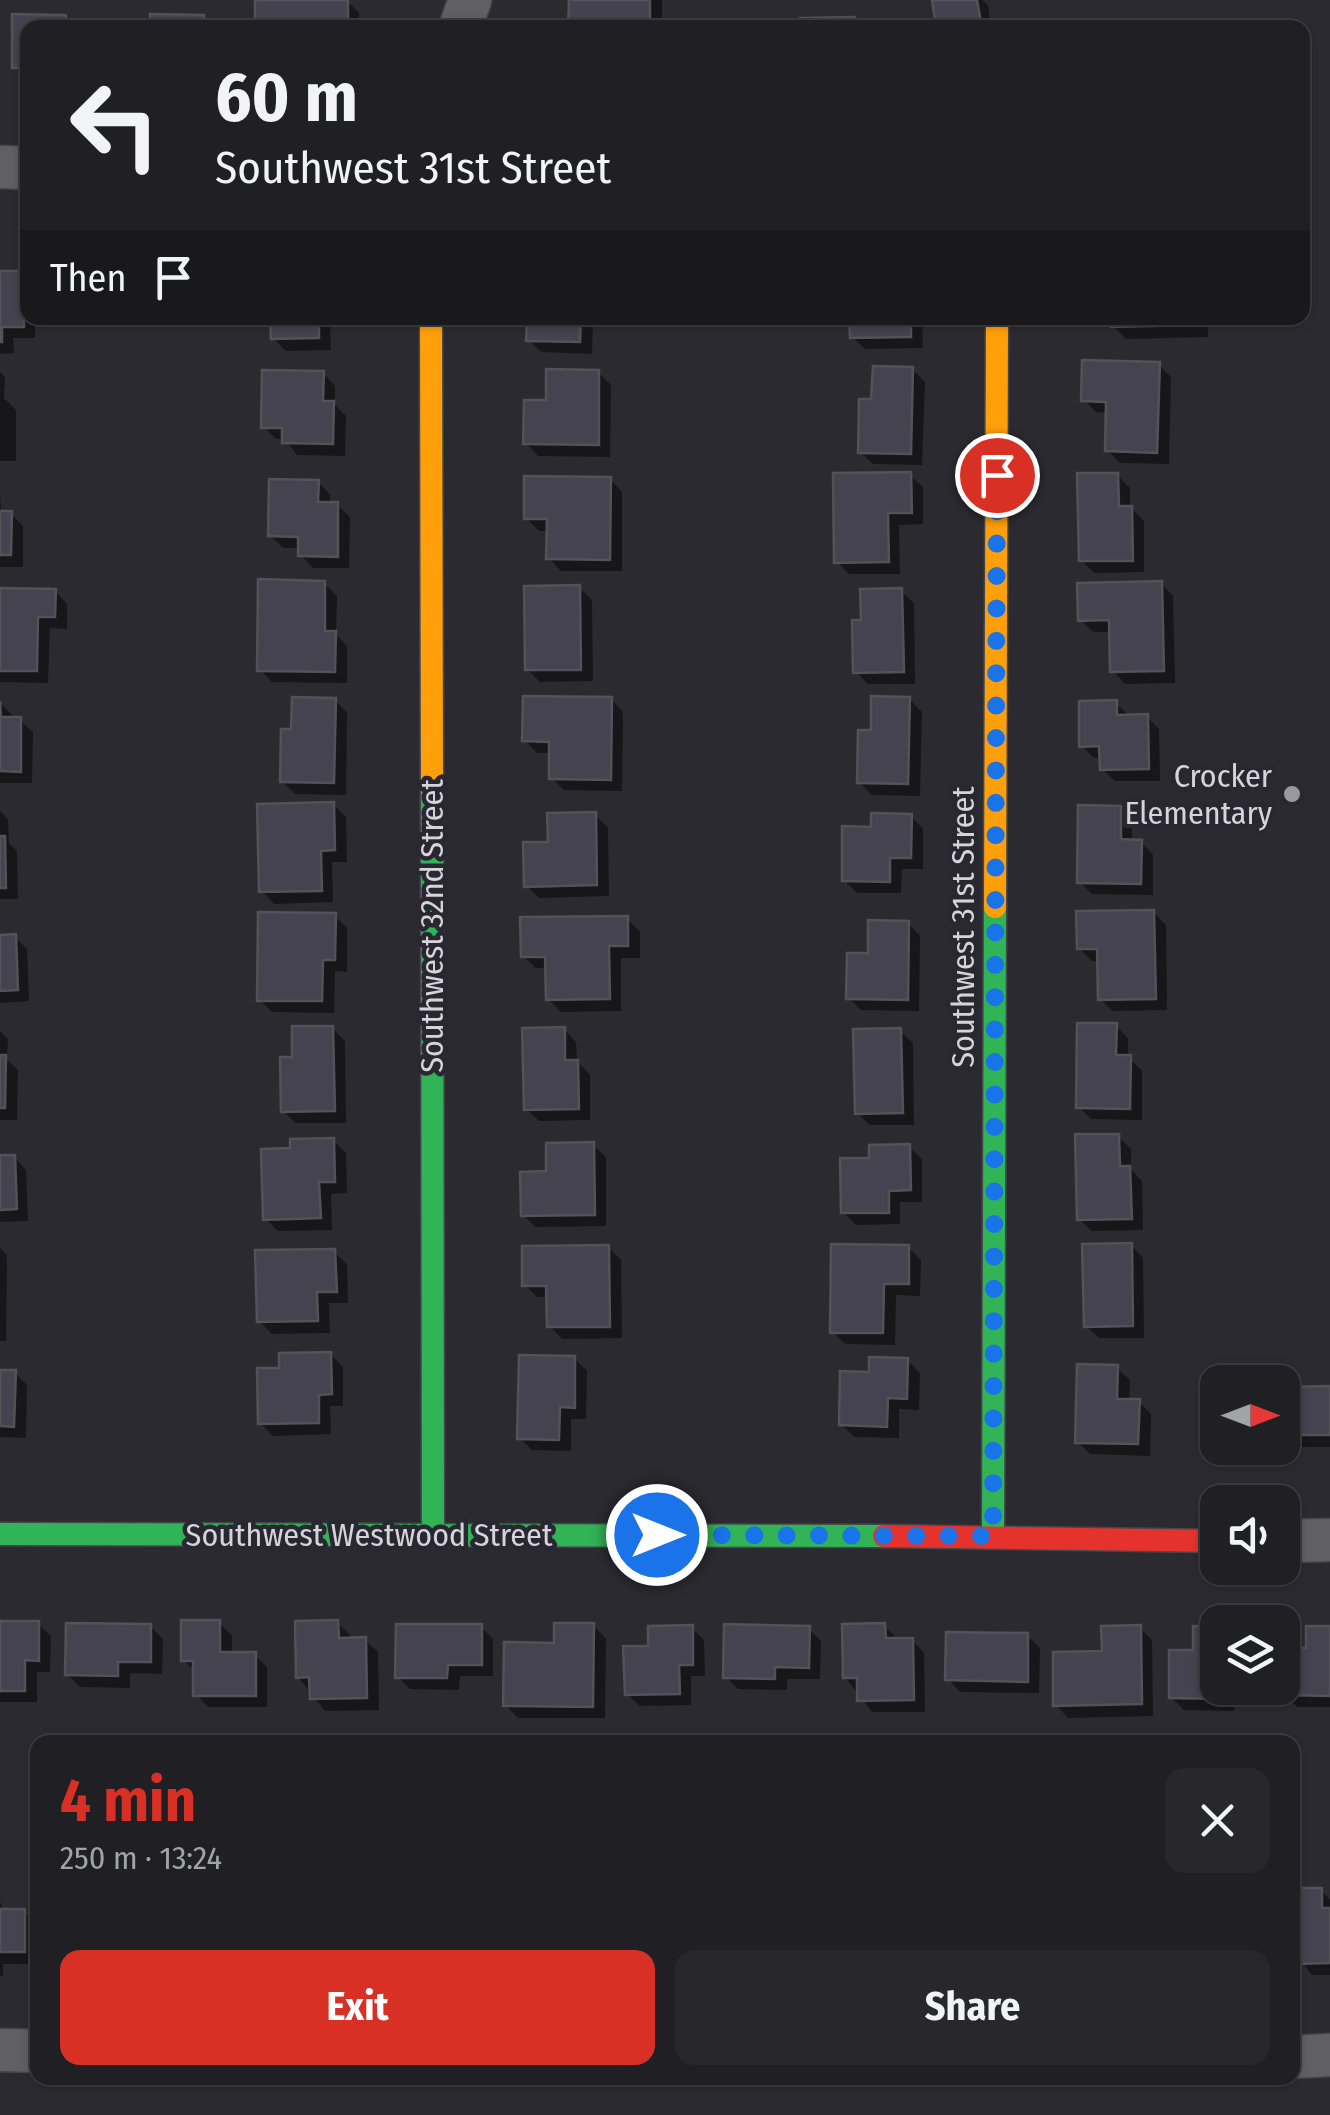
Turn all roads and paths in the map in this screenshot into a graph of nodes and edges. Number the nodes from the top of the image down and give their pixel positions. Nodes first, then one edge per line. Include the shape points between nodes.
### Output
1 (432, 325) edge
2 (997, 325) edge
3 (0, 1534) edge
4 (432, 1534) junction
5 (993, 1536) junction
6 (1300, 1540) edge
7 (1330, 1540) edge
8 (1200, 1541) edge
9 (0, 2050) edge
10 (30, 2050) edge
11 (1330, 2055) edge
12 (1300, 2057) edge

1 - 4 street, Southwest 32nd Street
2 - 5 street, Southwest 31st Street
3 - 4 street, Southwest Westwood Street
4 - 5 street, Southwest Westwood Street
5 - 8 street, Southwest Westwood Street
6 - 7 street
9 - 10 street
11 - 12 street

